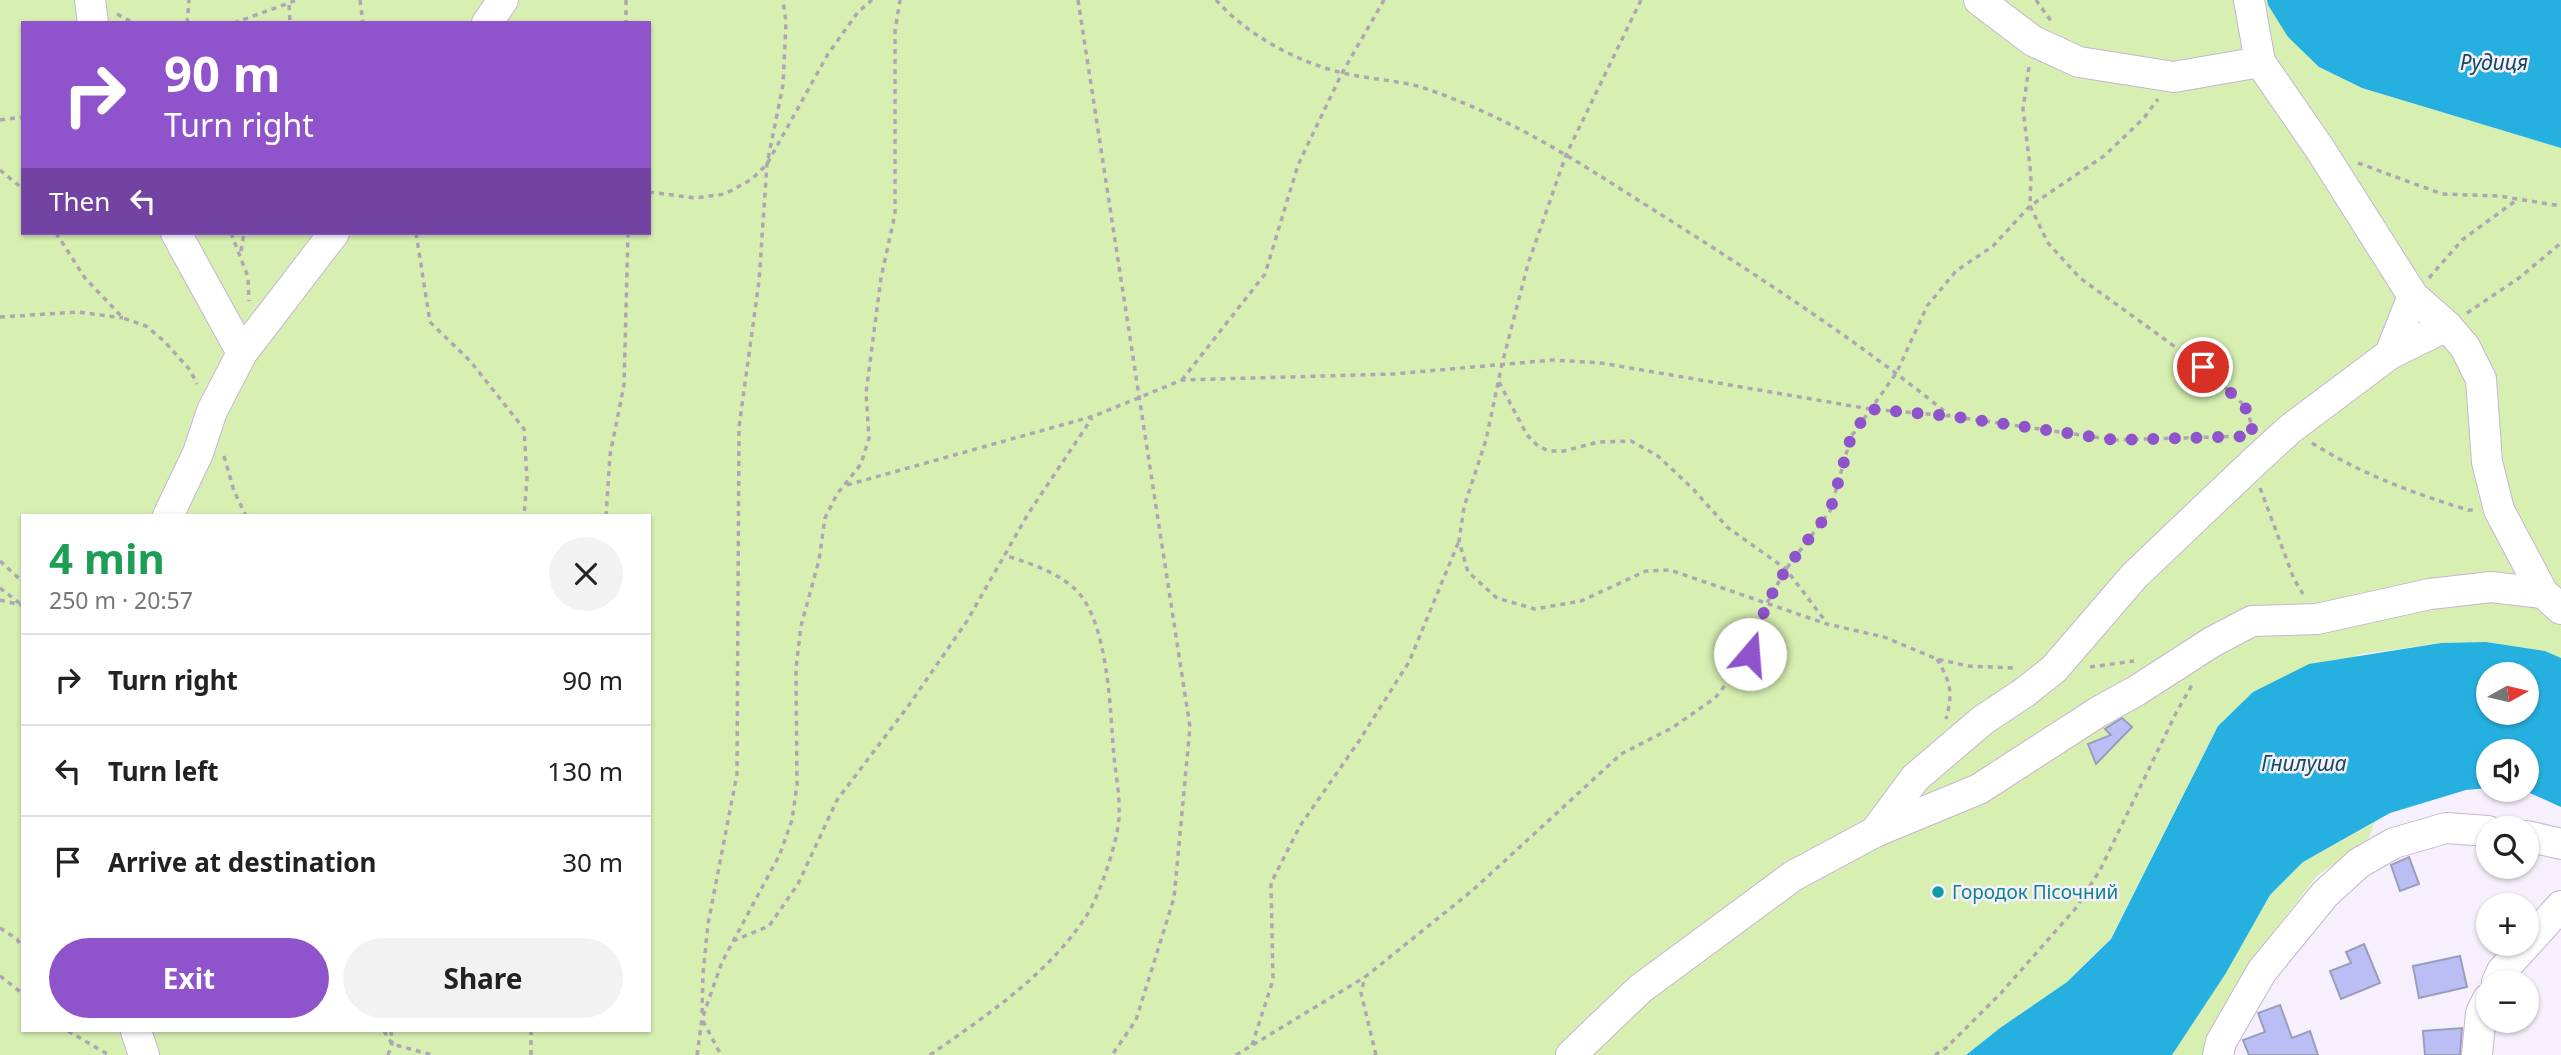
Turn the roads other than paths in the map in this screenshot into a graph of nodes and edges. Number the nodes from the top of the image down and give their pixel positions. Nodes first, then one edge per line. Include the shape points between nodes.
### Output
1 (90, 0) edge
2 (503, 0) edge
3 (1979, 0) edge
4 (2249, 0) edge
5 (93, 21) edge
6 (488, 21) edge
7 (2260, 62) junction
8 (177, 235) edge
9 (332, 235) edge
10 (2413, 296) junction
11 (2447, 326) junction
12 (242, 354) junction
13 (2390, 354) junction
14 (169, 514) edge
15 (2552, 601) edge
16 (2476, 830) edge
17 (1875, 832) junction
18 (2539, 839) edge
19 (2561, 844) edge
20 (2561, 906) edge
21 (2503, 970) edge
22 (136, 1032) edge
23 (2479, 1033) edge
24 (144, 1055) edge
25 (1571, 1055) edge
26 (2218, 1055) edge
27 (2477, 1055) edge

1 - 5 street
2 - 6 street
3 - 7 street via 2033,41 2079,62 2174,77
4 - 7 street
7 - 10 street
8 - 12 street
9 - 12 street
10 - 11 street
10 - 13 street
11 - 13 street
11 - 15 street via 2465,347 2481,379 2487,462 2499,510
12 - 14 street via 212,411
13 - 17 street via 2255,461 2135,575 2054,669 1983,720 1915,778
15 - 17 street via 2491,587 2430,594 2317,619 2252,621 1979,789
16 - 26 street via 2446,828 2394,843 2358,863 2325,894 2262,971
17 - 25 street via 1793,876 1662,972
18 - 19 street
20 - 21 street
22 - 24 street
23 - 27 street

